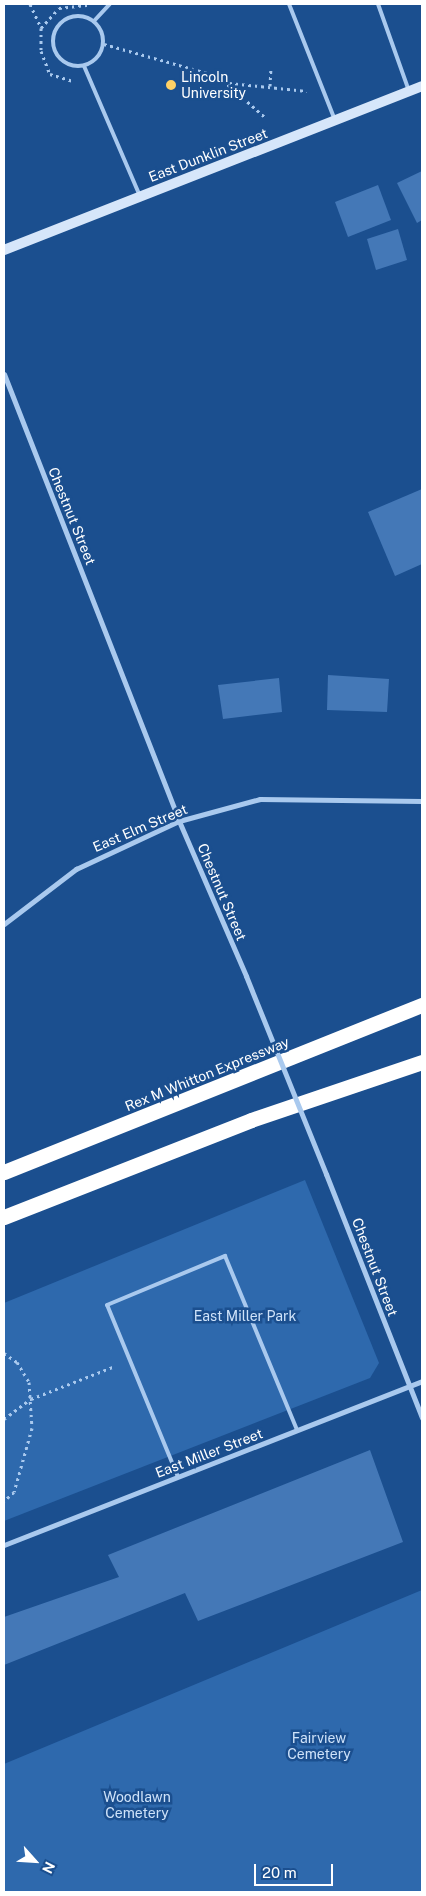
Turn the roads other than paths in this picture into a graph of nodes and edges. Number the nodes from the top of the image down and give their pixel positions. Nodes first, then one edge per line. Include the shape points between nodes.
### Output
1 (110, 4) edge
2 (289, 4) edge
3 (378, 4) edge
4 (94, 21) junction
5 (84, 66) junction
6 (422, 86) edge
7 (409, 91) junction
8 (334, 120) junction
9 (140, 196) junction
10 (4, 250) edge
11 (4, 374) edge
12 (422, 801) edge
13 (179, 821) junction
14 (4, 924) edge
15 (422, 1006) edge
16 (422, 1062) edge
17 (4, 1172) edge
18 (4, 1217) edge
19 (422, 1381) edge
20 (410, 1386) junction
21 (422, 1418) edge
22 (297, 1430) junction
23 (178, 1477) junction
24 (4, 1545) edge

1 - 4 lane
2 - 8 lane
3 - 7 lane
4 - 5 lane via 104,44 97,58
4 - 5 lane via 69,17 53,37 61,60
5 - 9 lane
6 - 7 main road, East Dunklin Street
7 - 8 main road, East Dunklin Street
8 - 9 main road, East Dunklin Street
9 - 10 main road, East Dunklin Street
11 - 13 street, Chestnut Street
12 - 13 street, East Elm Street via 260,799
13 - 14 street, East Elm Street via 76,869
13 - 20 street, Chestnut Street, bridge via 246,976
15 - 17 highway, Rex M Whitton Expressway
16 - 18 highway via 251,1120
19 - 20 street, East Miller Street
20 - 21 street, Chestnut Street
20 - 22 street, East Miller Street
22 - 23 street, East Miller Street
22 - 23 lane via 225,1256 107,1305
23 - 24 street, East Miller Street

